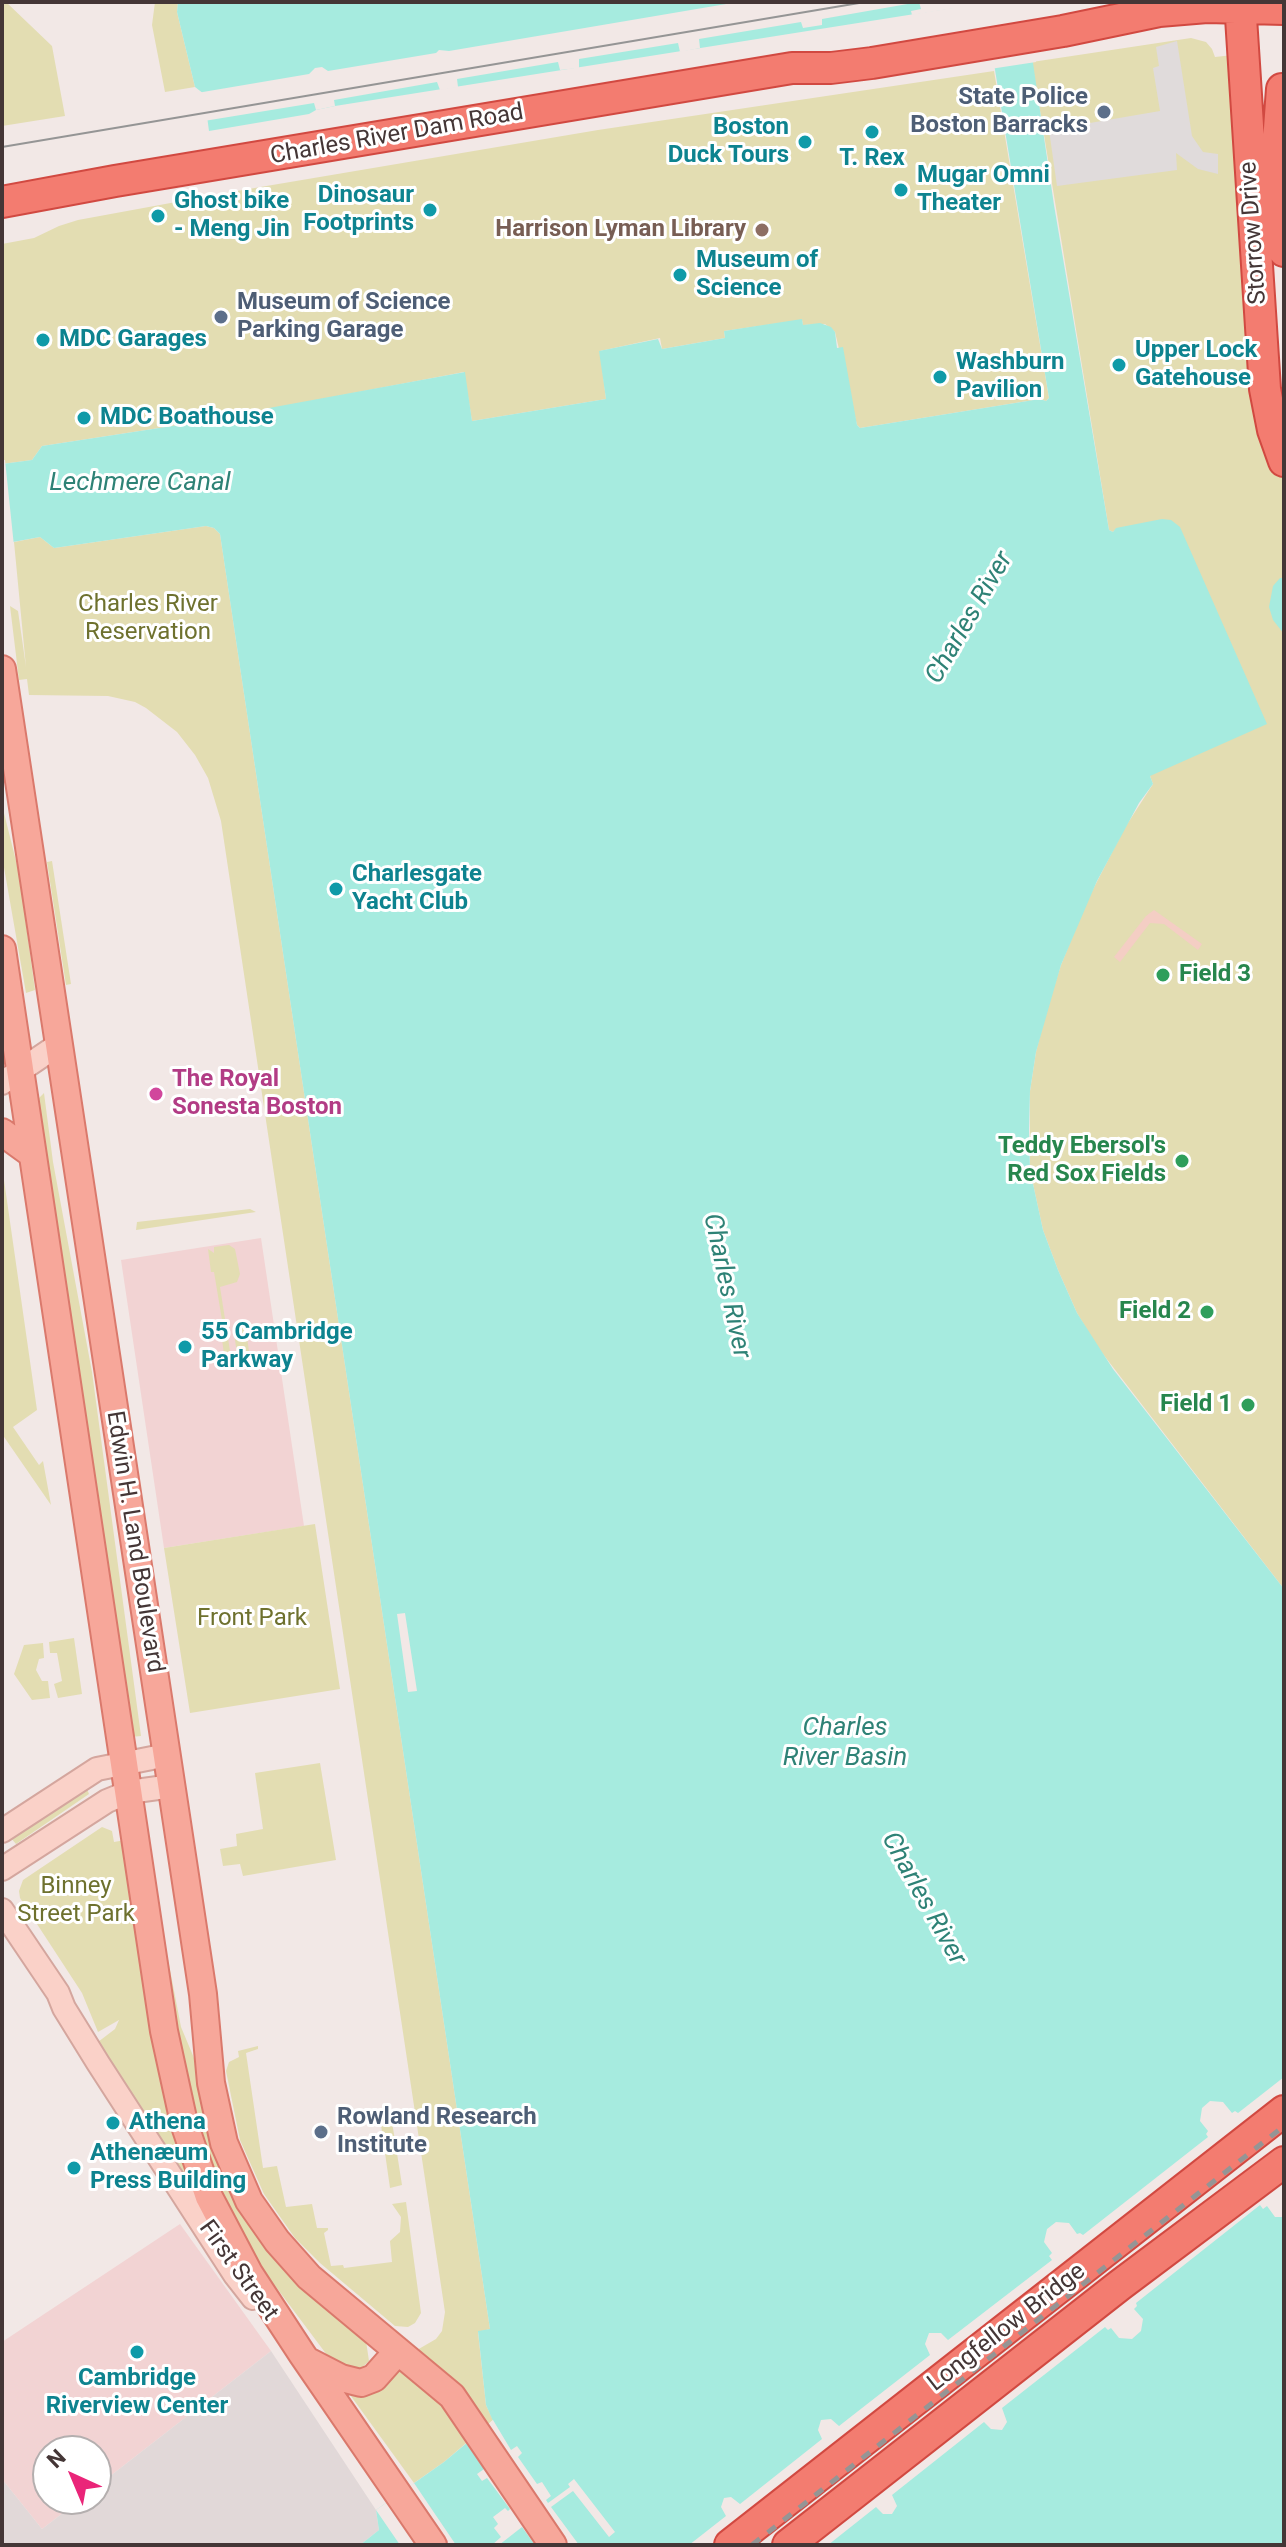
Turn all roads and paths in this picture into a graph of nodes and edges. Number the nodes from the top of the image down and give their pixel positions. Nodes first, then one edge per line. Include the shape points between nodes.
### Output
1 (1113, 2) edge
2 (1240, 5) edge
3 (1280, 9) edge
4 (1056, 22) junction
5 (1282, 89) dead end
6 (2, 202) edge
7 (1284, 251) edge
8 (1284, 461) edge
9 (2, 669) edge
10 (2, 949) edge
11 (58, 1045) junction
12 (11, 1076) edge
13 (2, 1132) edge
14 (32, 1154) junction
15 (167, 1755) junction
16 (125, 1762) junction
17 (172, 1786) junction
18 (129, 1792) junction
19 (2, 1831) edge
20 (2, 1869) edge
21 (2, 1910) edge
22 (1284, 2111) edge
23 (1284, 2162) edge
24 (398, 2351) junction
25 (302, 2354) junction
26 (433, 2545) edge
27 (553, 2545) edge
28 (730, 2545) edge
29 (788, 2545) edge

1 - 4 highway, Charles River Dam Road
2 - 3 highway, Charles River Dam Road
2 - 4 highway, Charles River Dam Road
2 - 8 highway, Storrow Drive via 1265,389
4 - 6 highway, Charles River Dam Road via 960,38 853,45 792,68
5 - 7 highway via 1278,142
9 - 11 main road, Edwin H. Land Boulevard
10 - 12 main road, Edwin H. Land Boulevard
11 - 12 street
11 - 15 main road, Edwin H. Land Boulevard
12 - 14 main road, Edwin H. Land Boulevard
13 - 14 main road
14 - 16 main road, Edwin H. Land Boulevard
15 - 16 street
15 - 17 main road, Edwin H. Land Boulevard
16 - 18 main road, Edwin H. Land Boulevard
16 - 19 street via 86,1775
17 - 18 street
17 - 24 main road, Edwin H. Land Boulevard via 210,2077 230,2159 258,2215 287,2254
18 - 20 street via 97,1806
18 - 25 main road, Edwin H. Land Boulevard via 170,2063 193,2154 233,2245
21 - 25 street, First Street via 235,2275
22 - 28 highway, Longfellow Bridge
23 - 29 highway, Longfellow Bridge
24 - 25 main road via 374,2378 361,2383 329,2373
24 - 27 main road, Edwin H. Land Boulevard via 452,2396
25 - 26 main road, First Street

